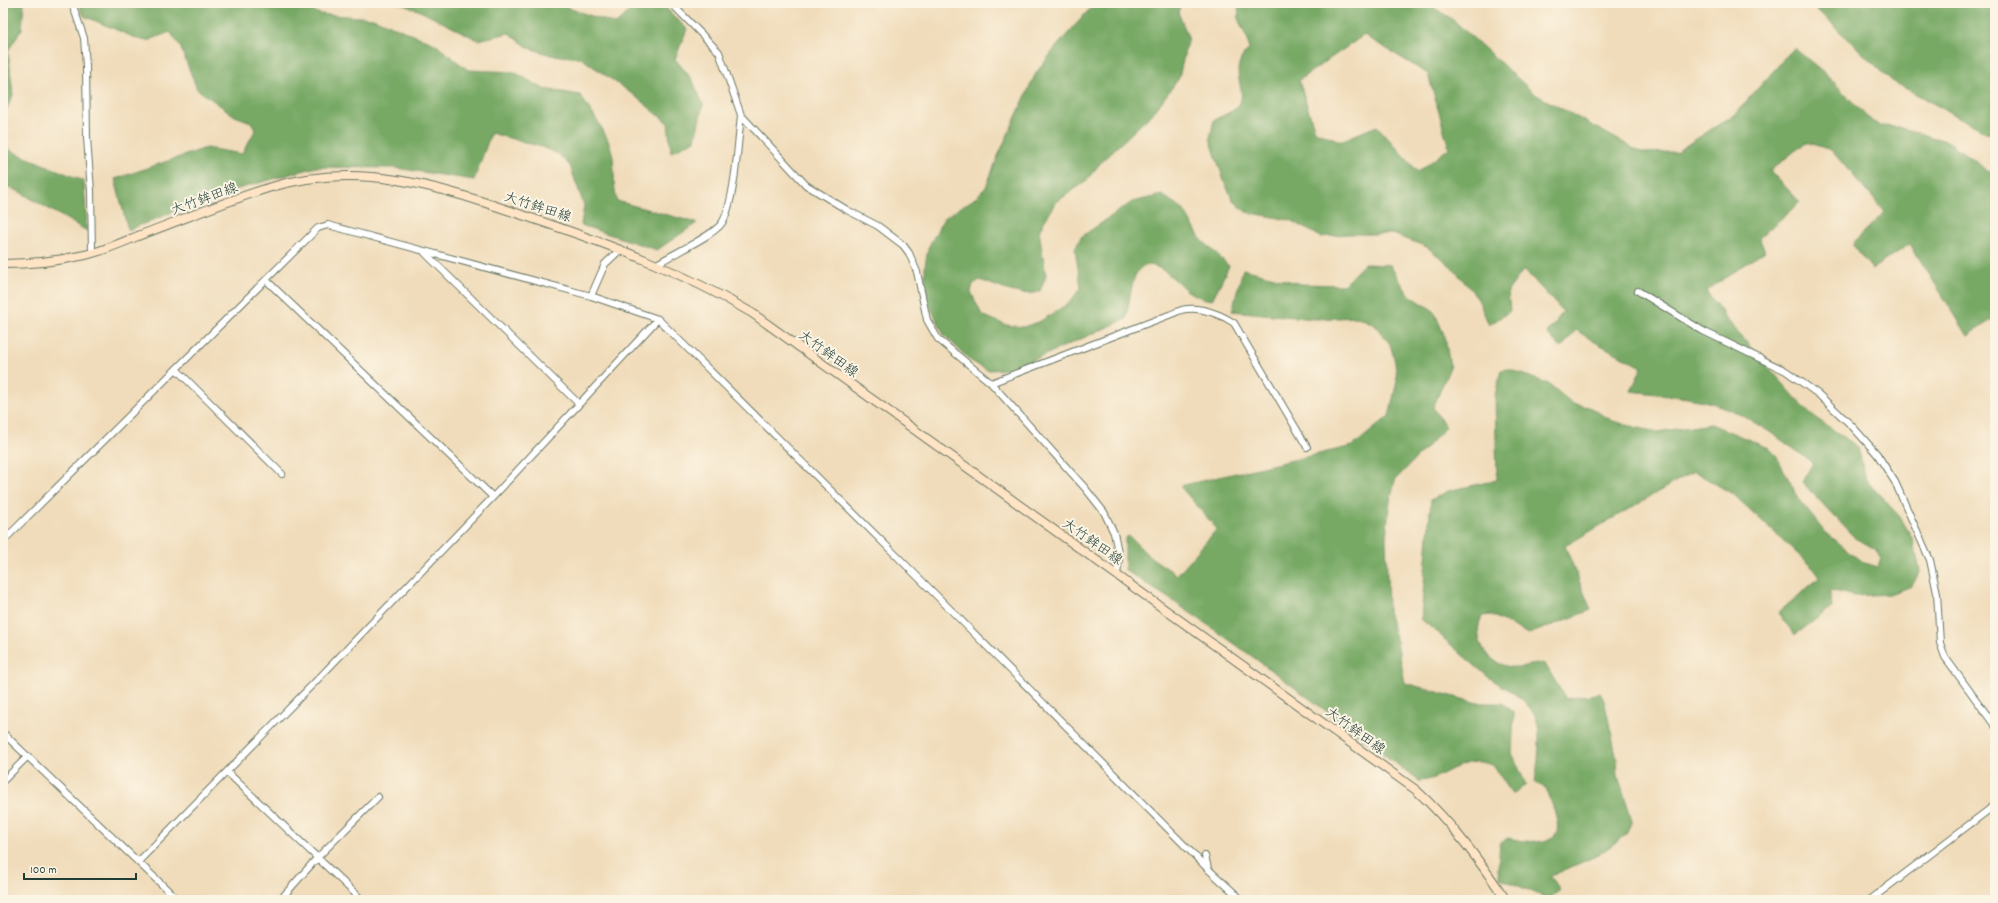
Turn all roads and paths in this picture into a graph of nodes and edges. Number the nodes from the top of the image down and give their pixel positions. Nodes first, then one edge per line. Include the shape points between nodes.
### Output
1 (72, 3) edge
2 (672, 3) edge
3 (741, 115) junction
4 (621, 249) junction
5 (424, 252) junction
6 (92, 253) junction
7 (3, 264) edge
8 (657, 264) junction
9 (266, 280) junction
10 (1638, 291) dead end
11 (591, 296) junction
12 (658, 319) junction
13 (177, 370) junction
14 (991, 383) junction
15 (579, 404) junction
16 (1307, 446) dead end
17 (282, 474) dead end
18 (493, 496) junction
19 (3, 541) edge
20 (1117, 575) junction
21 (1995, 726) edge
22 (3, 732) edge
23 (28, 756) junction
24 (227, 772) junction
25 (3, 781) edge
26 (378, 797) dead end
27 (1995, 805) edge
28 (1205, 856) dead end
29 (318, 857) junction
30 (138, 862) junction
31 (1208, 869) junction
32 (178, 900) edge
33 (280, 900) edge
34 (362, 900) edge
35 (1242, 900) edge
36 (1506, 900) edge
37 (1870, 900) edge

1 - 6 street via 84,38 87,138 92,191
2 - 3 street via 719,52
3 - 8 street via 734,178 721,224
3 - 14 street via 806,185 878,226 903,245 915,267 924,311 934,333 950,350
4 - 6 main road, 大竹鉾田線 via 436,187 404,180 350,177 322,178 268,188
4 - 8 main road, 大竹鉾田線
4 - 11 street via 606,264
5 - 9 street via 328,225 318,228
5 - 11 street
5 - 15 street
6 - 7 main road, 大竹鉾田線 via 30,264
8 - 20 main road, 大竹鉾田線 via 683,275 752,313
9 - 13 street
9 - 18 street
10 - 21 street via 1703,331 1786,371 1818,394 1877,454 1895,482 1930,560 1937,593 1940,643 1946,657
11 - 12 street
12 - 15 street
12 - 31 street
13 - 17 street
13 - 19 street
14 - 16 street via 1176,312 1188,308 1197,309 1227,318 1234,323
14 - 20 street via 1086,488 1104,512 1114,533 1117,547
15 - 18 street
18 - 24 street
20 - 36 main road, 大竹鉾田線 via 1416,790 1450,822
22 - 23 street
23 - 25 street
23 - 30 street
24 - 29 street
24 - 30 street
26 - 29 street
27 - 37 street
28 - 31 street
29 - 33 street
29 - 34 street
30 - 32 street
31 - 35 street

